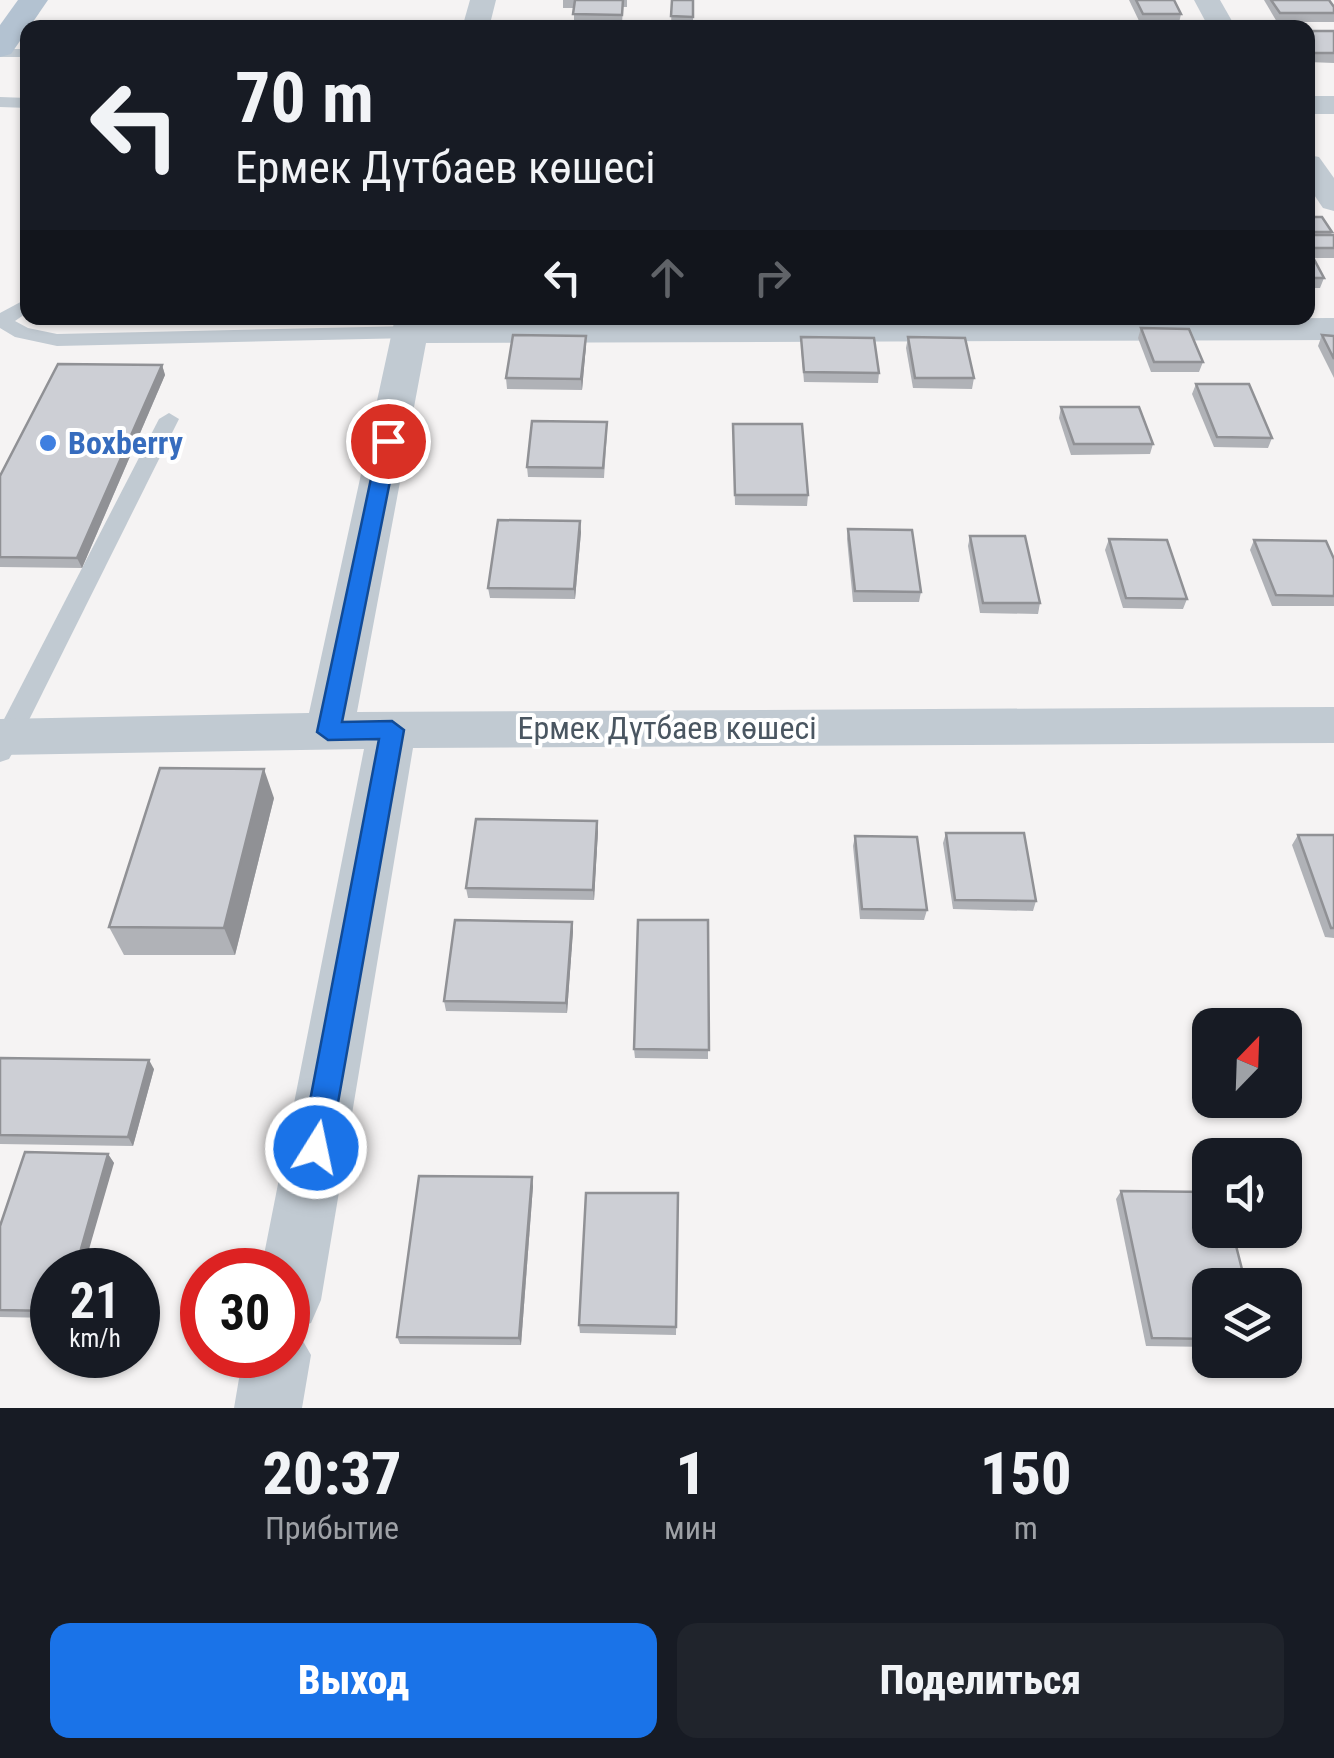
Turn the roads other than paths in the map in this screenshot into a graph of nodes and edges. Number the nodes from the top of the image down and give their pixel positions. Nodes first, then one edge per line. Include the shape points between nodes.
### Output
1 (33, 0) edge
2 (0, 50) edge
3 (1315, 174) edge
4 (1334, 201) edge
5 (1, 322) edge
6 (412, 325) edge
7 (1334, 329) edge
8 (170, 419) dead end
9 (1334, 726) edge
10 (392, 730) junction
11 (328, 732) junction
12 (2, 742) edge
13 (297, 1248) edge
14 (274, 1378) edge
15 (268, 1408) edge

1 - 2 main road
3 - 4 street
5 - 6 lane via 57,340
6 - 7 street
6 - 11 street
8 - 12 lane
9 - 10 street, Ермек Дүтбаев көшесi
10 - 11 street, Ермек Дүтбаев көшесi
10 - 13 street
11 - 12 street, Ермек Дүтбаев көшесi
14 - 15 street

